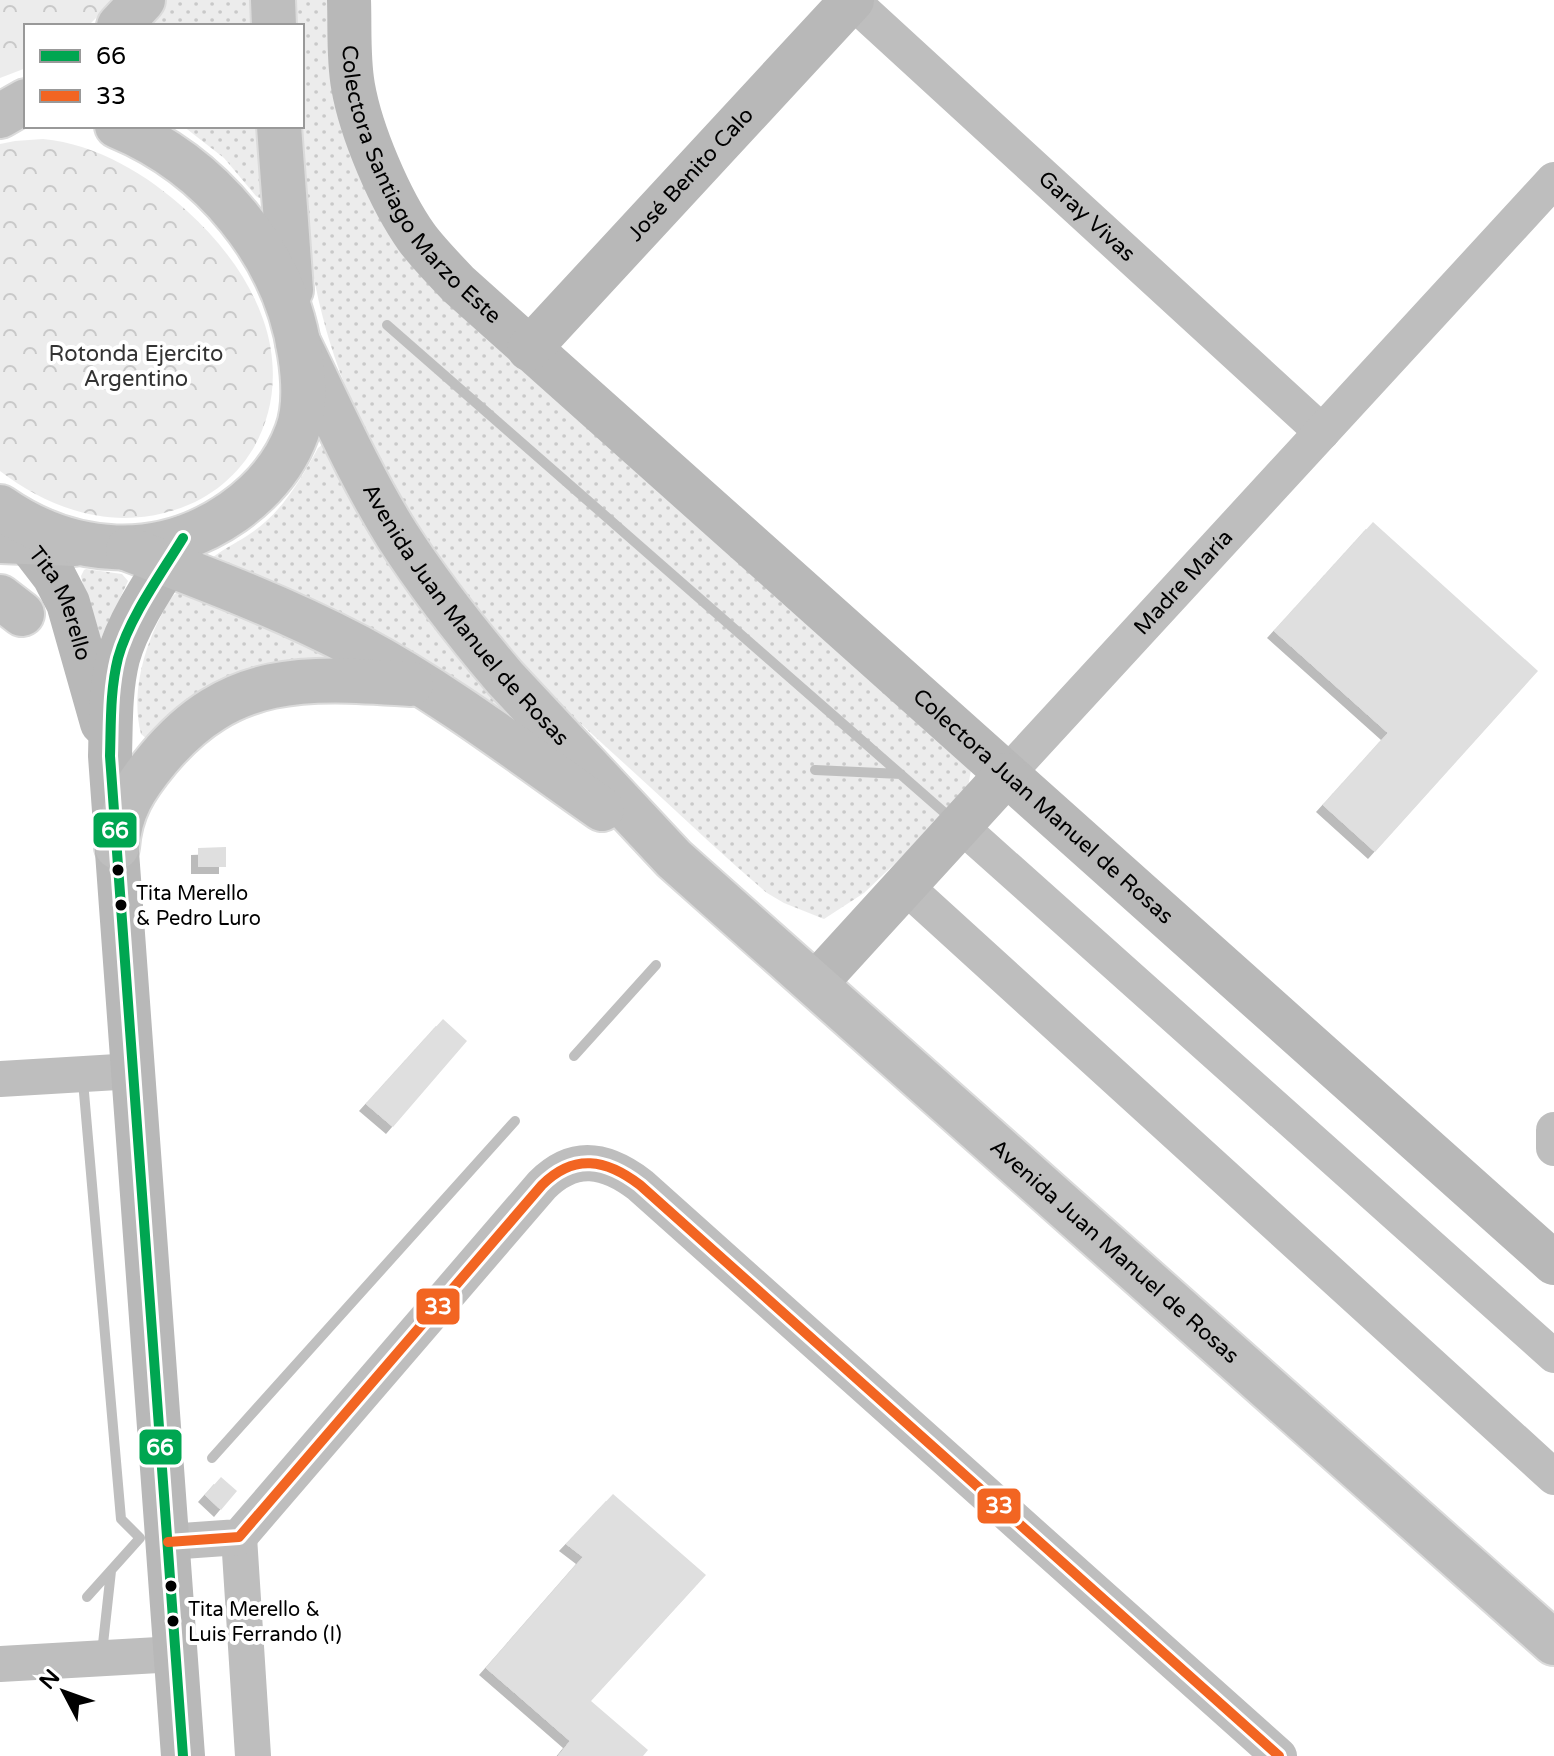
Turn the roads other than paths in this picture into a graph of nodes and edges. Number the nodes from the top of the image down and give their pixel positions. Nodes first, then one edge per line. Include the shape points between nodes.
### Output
1 (143, 0) edge
2 (273, 0) edge
3 (349, 0) edge
4 (852, 0) edge
5 (121, 24) edge
6 (274, 24) edge
7 (24, 102) edge
8 (24, 112) edge
9 (0, 116) edge
10 (121, 128) edge
11 (279, 128) edge
12 (1554, 180) edge
13 (296, 332) junction
14 (529, 349) junction
15 (1322, 432) junction
16 (8, 524) edge
17 (175, 551) junction
18 (7, 605) edge
19 (90, 681) junction
20 (421, 685) junction
21 (110, 756) junction
22 (1006, 775) junction
23 (117, 847) junction
24 (674, 859) junction
25 (905, 886) junction
26 (815, 984) junction
27 (134, 1071) junction
28 (0, 1079) edge
29 (1554, 1130) edge
30 (1554, 1145) edge
31 (1554, 1263) edge
32 (1554, 1477) edge
33 (239, 1537) junction
34 (168, 1542) junction
35 (1554, 1643) edge
36 (176, 1654) junction
37 (0, 1664) edge
38 (183, 1756) edge
39 (253, 1756) edge
40 (1279, 1756) edge

1 - 5 highway
2 - 6 highway
3 - 14 street, Colectora Santiago Marzo Este via 352,85 392,195 430,253
4 - 14 street, José Benito Calo
4 - 15 street, Garay Vivas
7 - 9 highway
8 - 9 highway
10 - 13 highway via 188,168 240,217 275,274
11 - 13 highway
12 - 15 street, Madre María
13 - 17 highway via 302,409 288,452 244,505
13 - 24 highway, Avenida Juan Manuel de Rosas via 380,506 434,589 505,678
14 - 22 street, Colectora Juan Manuel de Rosas
15 - 22 street, Madre María
16 - 17 highway, Avenida Juan Manuel de Rosas via 17,519 71,541 108,547
16 - 19 street, Tita Merello via 54,576 68,603
17 - 20 highway, Avenida Juan Manuel de Rosas via 232,587 360,648
17 - 21 street, Tita Merello via 119,656
18 - 19 street via 40,627
19 - 21 street, Tita Merello
20 - 23 highway via 297,681 264,687 220,706 181,734 148,771 119,825
20 - 24 highway, Avenida Juan Manuel de Rosas
21 - 23 street, Tita Merello
22 - 25 street, Madre María
22 - 31 street, Colectora Juan Manuel de Rosas
23 - 27 street, Tita Merello
24 - 26 highway, Avenida Juan Manuel de Rosas
25 - 26 street, Madre María
25 - 32 street
26 - 35 highway, Avenida Juan Manuel de Rosas
27 - 28 street
27 - 34 street, Tita Merello
29 - 30 street
33 - 34 street
33 - 39 street
33 - 40 street via 542,1185 574,1165 600,1164 640,1185
34 - 36 street, Tita Merello
36 - 37 street
36 - 38 street, Tita Merello

